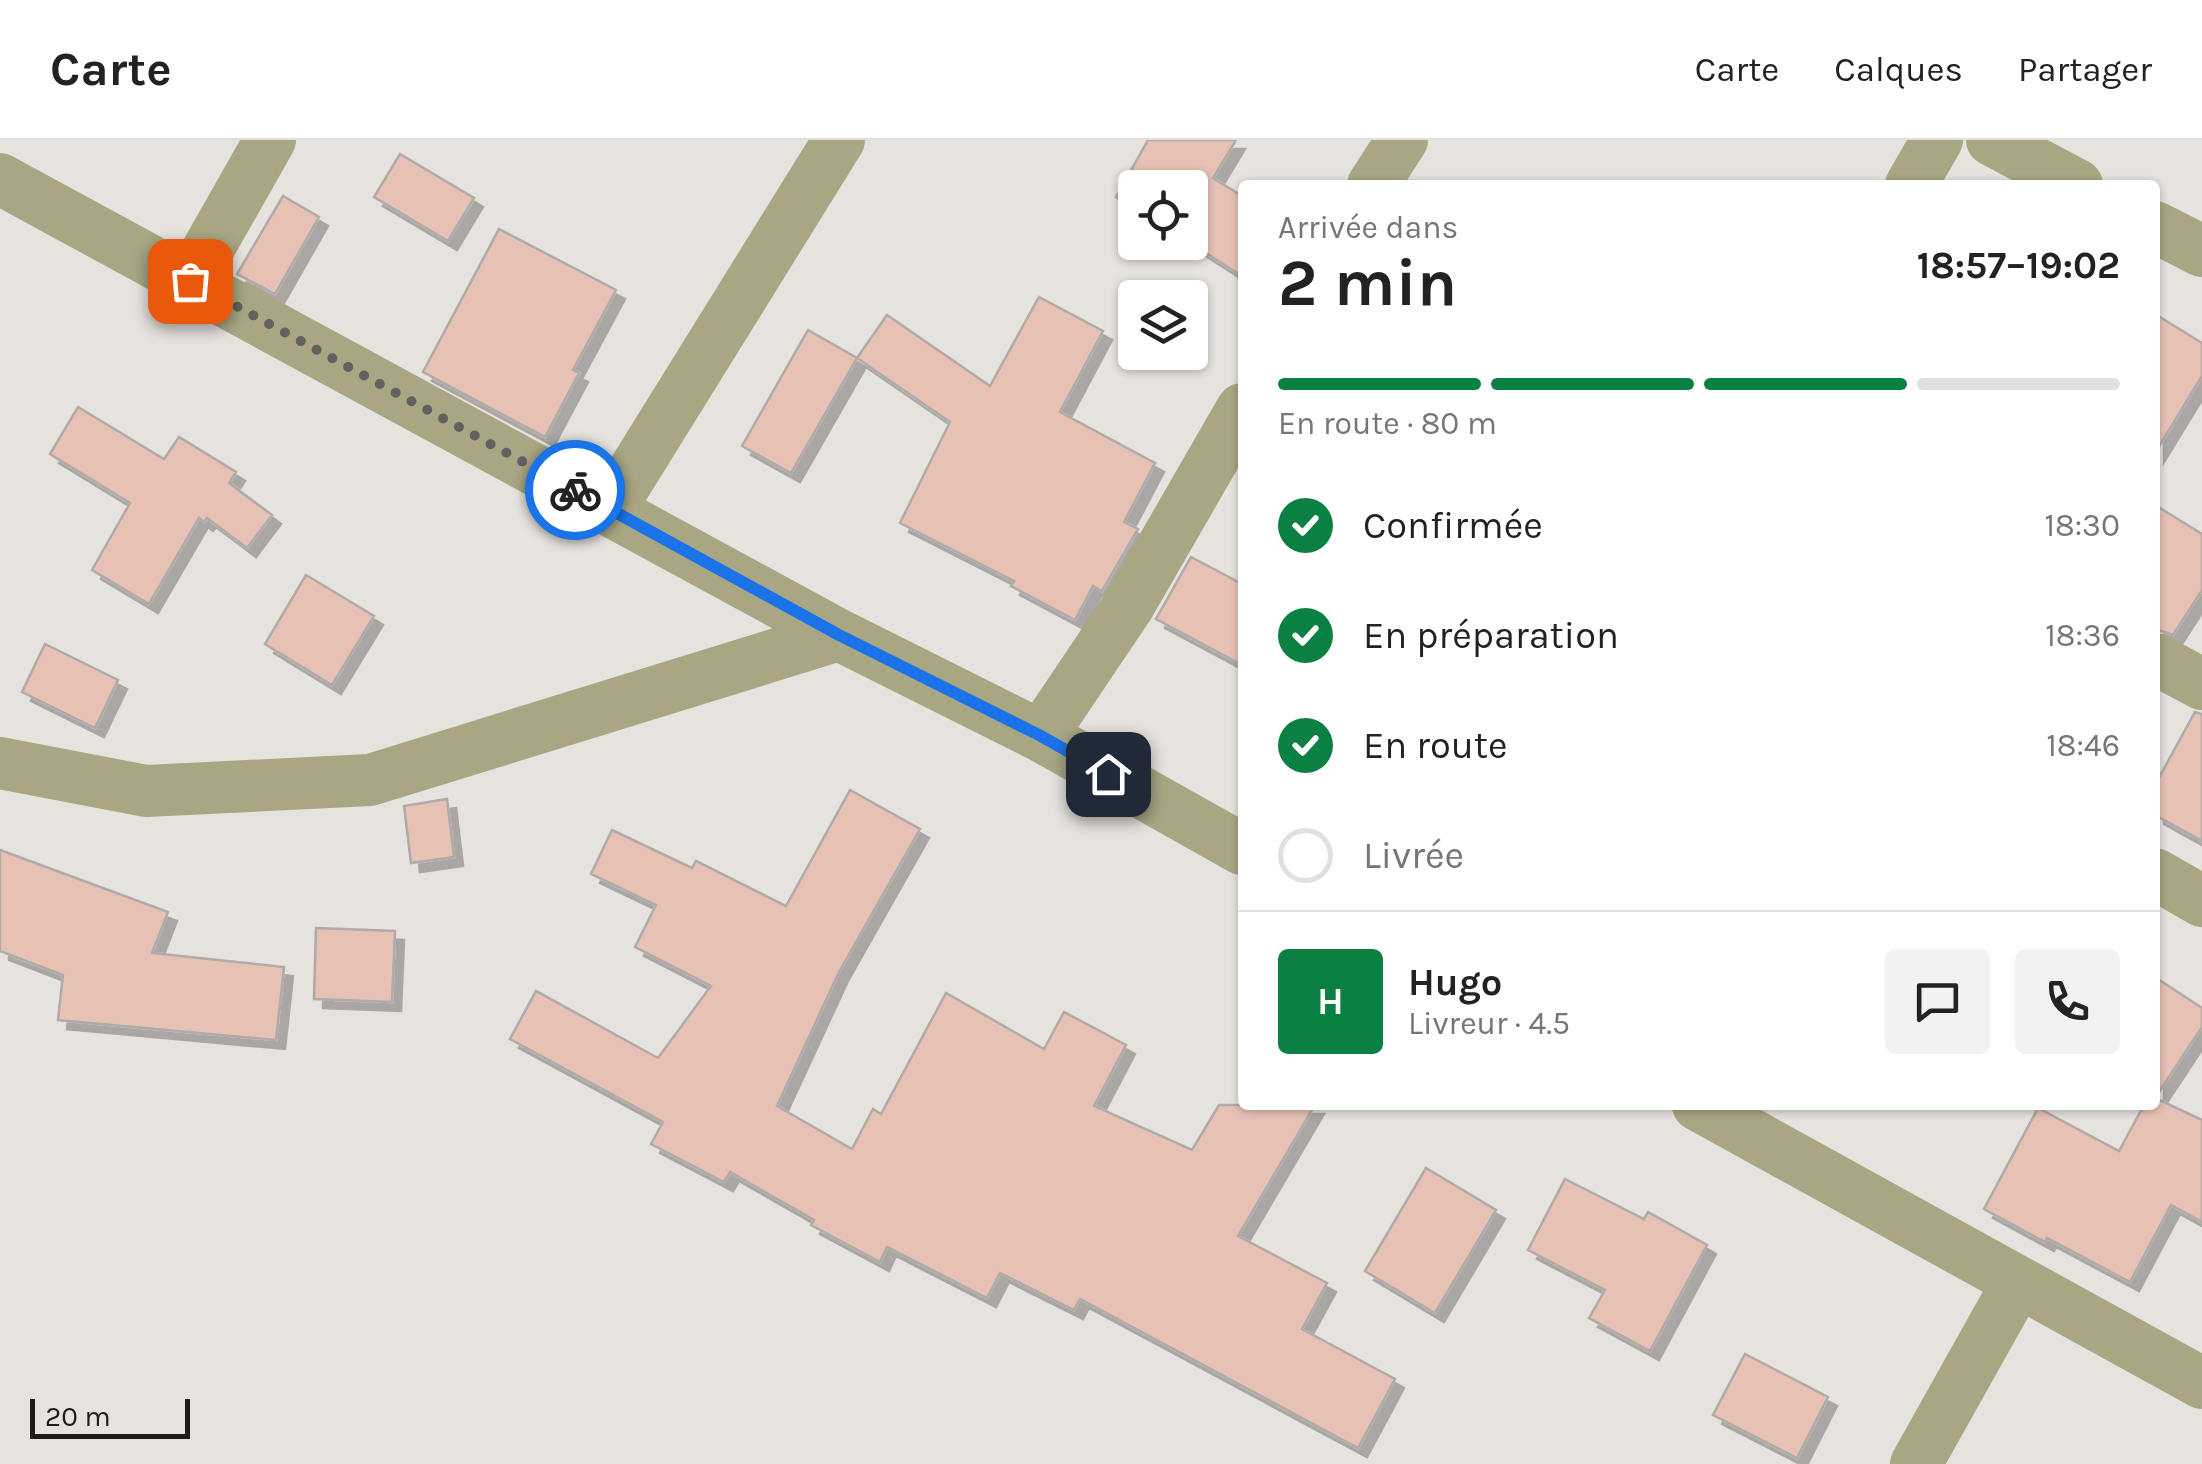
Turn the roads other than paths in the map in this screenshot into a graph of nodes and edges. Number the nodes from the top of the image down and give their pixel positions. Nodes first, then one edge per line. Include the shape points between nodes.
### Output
1 (270, 140) edge
2 (840, 140) edge
3 (1402, 140) edge
4 (1937, 140) edge
5 (1992, 140) edge
6 (0, 179) edge
7 (1377, 180) edge
8 (1913, 180) edge
9 (2067, 180) edge
10 (2160, 229) edge
11 (2202, 252) edge
12 (190, 281) junction
13 (1238, 415) edge
14 (610, 509) junction
15 (839, 635) junction
16 (2160, 662) edge
17 (2202, 684) edge
18 (1041, 736) junction
19 (0, 763) edge
20 (1238, 847) edge
21 (2160, 877) edge
22 (2202, 901) edge
23 (1707, 1110) edge
24 (2018, 1282) junction
25 (2202, 1383) edge
26 (1916, 1464) edge

1 - 12 street
2 - 14 street
3 - 7 street
4 - 8 street
5 - 9 street
6 - 12 street
10 - 11 street
12 - 14 street
13 - 18 street via 1129,605
14 - 15 street
15 - 18 street
15 - 19 street via 370,780 146,791
16 - 17 street
18 - 20 street
21 - 22 street
23 - 24 street
24 - 25 street
24 - 26 street

